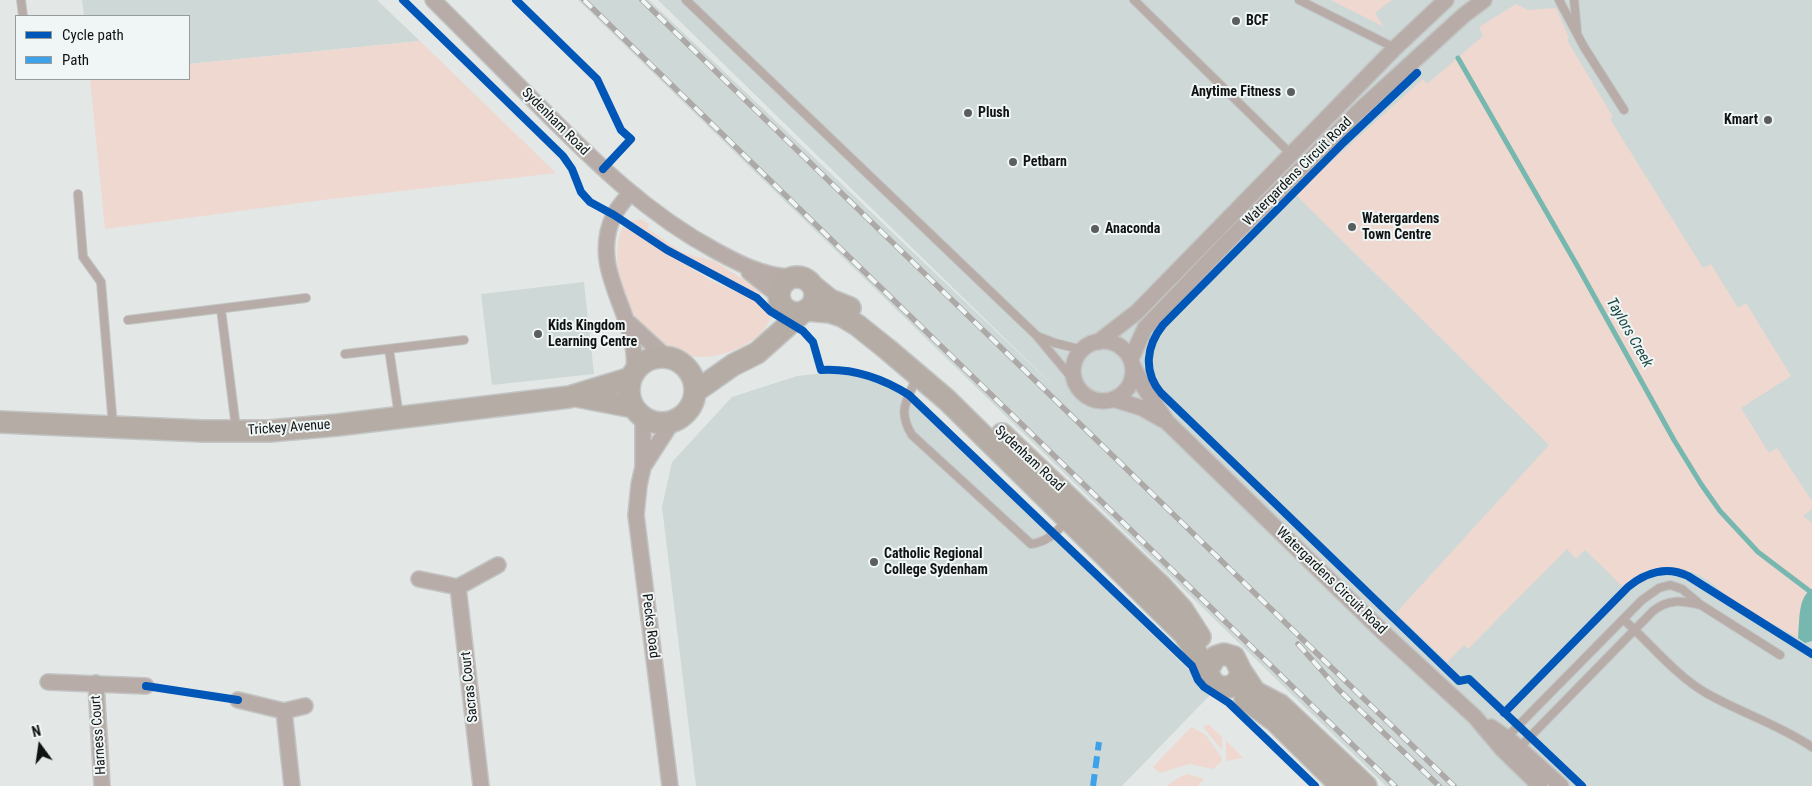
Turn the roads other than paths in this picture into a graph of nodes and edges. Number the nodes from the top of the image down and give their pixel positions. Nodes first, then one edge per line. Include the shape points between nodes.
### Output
1 (21, 0) edge
2 (433, 0) edge
3 (686, 0) edge
4 (1134, 0) edge
5 (1299, 0) edge
6 (1446, 0) edge
7 (1559, 0) edge
8 (1574, 0) edge
9 (1481, 1) edge
10 (23, 15) edge
11 (1578, 36) junction
12 (1395, 48) junction
13 (1624, 110) dead end
14 (1291, 154) junction
15 (1304, 166) junction
16 (630, 193) junction
17 (78, 194) dead end
18 (738, 263) junction
19 (791, 277) junction
20 (814, 287) junction
21 (306, 298) dead end
22 (780, 300) junction
23 (221, 309) junction
24 (805, 311) junction
25 (128, 320) dead end
26 (628, 322) junction
27 (1036, 335) junction
28 (464, 340) dead end
29 (768, 342) junction
30 (1098, 342) junction
31 (389, 349) junction
32 (1083, 350) junction
33 (345, 354) dead end
34 (672, 358) junction
35 (1132, 363) junction
36 (733, 365) junction
37 (633, 374) junction
38 (918, 375) junction
39 (1076, 383) junction
40 (696, 391) junction
41 (576, 396) junction
42 (1113, 399) junction
43 (638, 412) junction
44 (399, 417) junction
45 (0, 422) edge
46 (672, 422) junction
47 (1167, 422) junction
48 (114, 428) junction
49 (236, 431) junction
50 (643, 467) junction
51 (1072, 511) junction
52 (498, 565) dead end
53 (419, 579) dead end
54 (458, 587) junction
55 (1701, 605) junction
56 (1623, 619) junction
57 (1634, 629) junction
58 (1224, 654) junction
59 (1780, 655) dead end
60 (1208, 670) junction
61 (1241, 671) junction
62 (48, 682) dead end
63 (96, 683) junction
64 (146, 686) dead end
65 (1225, 688) junction
66 (238, 700) dead end
67 (305, 706) dead end
68 (284, 711) junction
69 (1503, 741) junction
70 (1812, 747) edge
71 (1515, 753) junction
72 (102, 786) edge
73 (292, 786) edge
74 (481, 786) edge
75 (670, 786) edge
76 (1341, 786) edge
77 (1366, 786) edge
78 (1540, 786) edge
79 (1562, 786) edge

1 - 10 lane
2 - 16 street, Sydenham Road
3 - 27 lane
4 - 14 lane
5 - 12 lane
6 - 12 street, Watergardens Circuit Road
7 - 11 lane
8 - 11 lane
9 - 15 street, Watergardens Circuit Road
11 - 13 lane
12 - 14 street, Watergardens Circuit Road
14 - 15 lane
14 - 30 street, Watergardens Circuit Road via 1136,312
15 - 35 street, Watergardens Circuit Road via 1145,328
16 - 18 street, Sydenham Road via 674,227
16 - 26 street via 614,215 606,247 611,281
17 - 48 lane via 83,257 101,282
18 - 19 street, Sydenham Road via 768,275
18 - 22 street, Sydenham Road
19 - 20 street via 806,279
19 - 22 street via 783,283
20 - 24 street via 814,302
20 - 51 street, Sydenham Road via 830,300 862,314 903,344
21 - 23 lane
22 - 24 street via 792,312
22 - 29 street
23 - 25 lane
23 - 49 lane
24 - 29 street
24 - 38 street, Sydenham Road via 830,312 857,325
26 - 34 street
26 - 37 street via 636,353
27 - 32 lane via 1055,344
27 - 39 lane
28 - 31 lane
29 - 36 street via 750,358
30 - 32 street
30 - 35 street via 1117,345
31 - 33 lane
31 - 44 lane
32 - 39 street via 1074,365
34 - 36 street via 693,364
34 - 37 street via 648,360
34 - 40 street via 691,373
35 - 42 street via 1133,377 1129,386
35 - 47 street, Watergardens Circuit Road
36 - 40 street
37 - 41 street, Trickey Avenue
37 - 43 street via 629,387
38 - 51 street, Sydenham Road
38 - 51 lane via 903,411 904,423 912,435 1032,544 1042,542 1060,529
39 - 42 street via 1088,396 1105,401
40 - 46 street via 688,410
41 - 43 street, Trickey Avenue
41 - 44 street, Trickey Avenue
42 - 47 street, Watergardens Circuit Road via 1142,408
43 - 46 street via 652,422
43 - 50 street, Pecks Road
44 - 49 street, Trickey Avenue via 279,430
45 - 48 street, Trickey Avenue
46 - 50 street, Pecks Road
47 - 69 street, Watergardens Circuit Road via 1387,636
48 - 49 street, Trickey Avenue
50 - 75 street, Pecks Road via 636,515
51 - 58 street, Sydenham Road via 1161,586 1182,609 1202,640
51 - 60 street, Sydenham Road via 1184,634
52 - 54 street
53 - 54 street
54 - 74 street, Sacras Court
55 - 56 lane via 1682,589 1670,586 1648,594
55 - 57 lane via 1666,602
55 - 59 lane
56 - 57 lane
56 - 69 lane
57 - 70 lane via 1704,692 1777,725
57 - 71 lane
58 - 60 street via 1214,657
58 - 61 street via 1234,657
60 - 65 street via 1214,684
61 - 65 street via 1234,684
61 - 77 street via 1255,692 1280,705
62 - 63 street, Harness Court
63 - 64 street, Harness Court
63 - 72 street, Harness Court
65 - 76 street via 1257,706 1275,721
66 - 68 street
67 - 68 street
68 - 73 street
69 - 71 street, Watergardens Circuit Road
71 - 78 street, Watergardens Circuit Road
71 - 79 street, Watergardens Circuit Road

